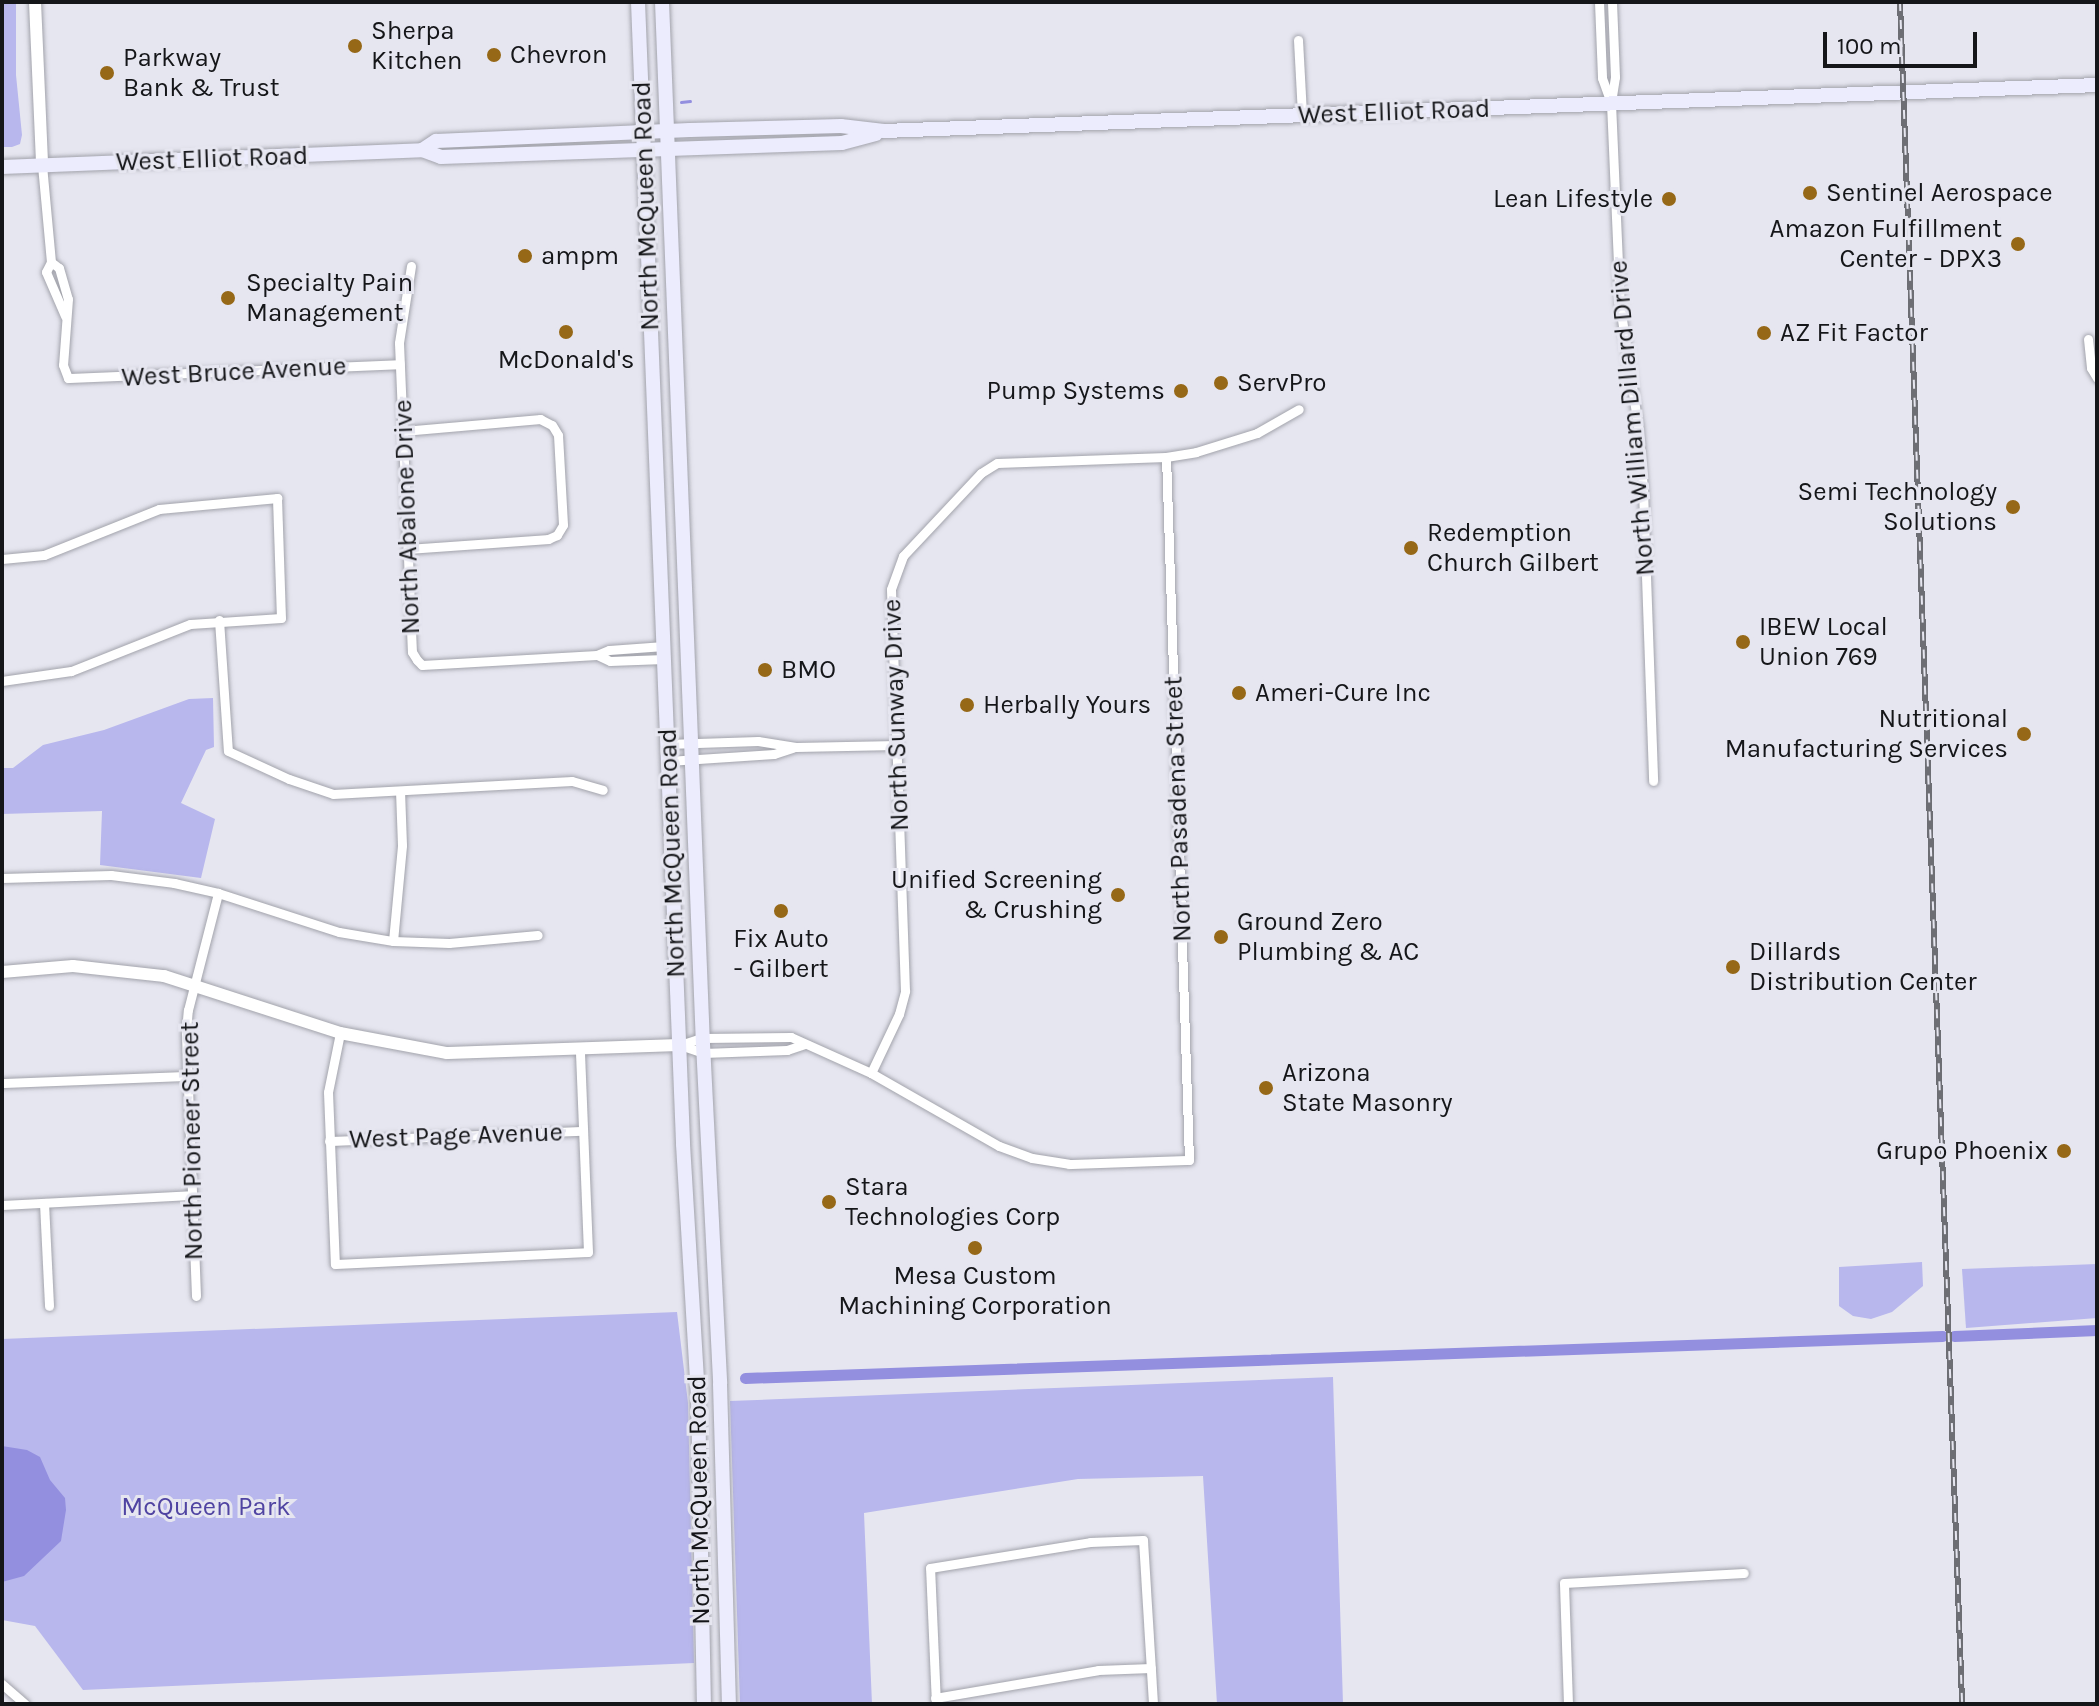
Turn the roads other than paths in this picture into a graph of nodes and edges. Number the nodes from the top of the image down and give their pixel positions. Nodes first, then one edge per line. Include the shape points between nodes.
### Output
1 (35, 2) edge
2 (638, 2) edge
3 (662, 2) edge
4 (1599, 2) edge
5 (1612, 2) edge
6 (1298, 40) dead end
7 (2097, 85) edge
8 (1611, 103) junction
9 (1302, 115) junction
10 (667, 131) junction
11 (884, 131) junction
12 (644, 132) junction
13 (668, 148) junction
14 (644, 149) junction
15 (422, 150) junction
16 (42, 165) junction
17 (2, 167) edge
18 (51, 262) junction
19 (411, 266) dead end
20 (66, 291) junction
21 (54, 296) junction
22 (65, 316) junction
23 (2088, 339) dead end
24 (400, 364) junction
25 (2097, 378) edge
26 (1299, 409) dead end
27 (403, 431) junction
28 (679, 450) junction
29 (656, 451) junction
30 (1166, 457) junction
31 (408, 549) junction
32 (2, 559) edge
33 (219, 620) junction
34 (618, 649) junction
35 (664, 652) junction
36 (597, 655) junction
37 (619, 661) junction
38 (2, 681) edge
39 (691, 743) junction
40 (667, 744) junction
41 (897, 745) junction
42 (796, 747) junction
43 (692, 759) junction
44 (668, 761) junction
45 (1653, 781) dead end
46 (603, 790) dead end
47 (400, 791) junction
48 (2, 878) edge
49 (218, 893) junction
50 (538, 935) dead end
51 (393, 941) junction
52 (2, 972) edge
53 (195, 984) junction
54 (340, 1033) junction
55 (804, 1044) junction
56 (680, 1045) junction
57 (703, 1046) junction
58 (580, 1049) junction
59 (871, 1073) junction
60 (187, 1076) junction
61 (2, 1083) edge
62 (583, 1131) junction
63 (329, 1141) junction
64 (191, 1195) junction
65 (44, 1203) junction
66 (2, 1205) edge
67 (196, 1296) dead end
68 (49, 1306) dead end
69 (720, 1384) junction
70 (697, 1385) junction
71 (1744, 1573) dead end
72 (726, 1624) junction
73 (702, 1625) junction
74 (1151, 1668) junction
75 (2, 1684) edge
76 (936, 1701) edge
77 (25, 1704) edge
78 (704, 1704) edge
79 (729, 1704) edge
80 (1153, 1704) edge
81 (1568, 1704) edge

1 - 16 street
2 - 12 main road, North McQueen Road
3 - 10 main road, North McQueen Road
4 - 8 street via 1602,78
5 - 8 street
6 - 9 street
7 - 8 main road, West Elliot Road
8 - 9 main road, West Elliot Road
8 - 45 street, North William Dillard Drive via 1620,306 1643,490
9 - 11 main road, West Elliot Road
10 - 11 main road, West Elliot Road via 841,126
10 - 12 main road, West Elliot Road
10 - 13 main road, North McQueen Road
11 - 13 main road, West Elliot Road via 842,143
12 - 14 main road, North McQueen Road
12 - 15 main road, West Elliot Road via 436,141
13 - 14 main road, West Elliot Road
13 - 28 main road, North McQueen Road
14 - 15 main road, West Elliot Road via 441,157
14 - 29 main road, North McQueen Road
15 - 16 main road, West Elliot Road
16 - 17 main road, West Elliot Road
16 - 18 street
18 - 20 street via 59,268
18 - 21 street via 46,272
19 - 24 street, North Abalone Drive
20 - 21 street
20 - 22 street
21 - 22 street
22 - 24 street, West Bruce Avenue via 63,365 68,378
23 - 25 street
24 - 27 street, North Abalone Drive
26 - 30 street, North Sunway Drive via 1227,445
27 - 31 street, North Abalone Drive
27 - 31 street via 540,419 552,425 558,435 563,525 548,539
28 - 29 main road
28 - 39 main road, North McQueen Road
29 - 35 main road, North McQueen Road
30 - 41 street, North Sunway Drive via 997,463 981,473 903,556 891,589
30 - 59 street, North Pasadena Street via 1189,1160 1069,1164 1032,1158 999,1146
31 - 36 street, North Abalone Drive via 412,652 422,665
32 - 33 street via 44,555 159,509 277,498 281,618
33 - 38 street via 190,624 71,671
33 - 47 street via 228,751 333,794
34 - 35 street
34 - 36 street
34 - 37 street
35 - 37 street
35 - 40 main road, North McQueen Road
36 - 37 street
39 - 40 street
39 - 42 street via 758,741
39 - 43 main road, North McQueen Road
40 - 44 main road, North McQueen Road
41 - 42 street
41 - 59 street, North Sunway Drive via 905,991
42 - 43 street via 774,754
43 - 44 street
43 - 57 main road, North McQueen Road
44 - 56 main road, North McQueen Road
46 - 47 street via 572,781
47 - 51 street via 402,845
48 - 49 street via 111,875
49 - 51 street via 339,932
49 - 53 street, North Pioneer Street
50 - 51 street via 449,943
52 - 53 street via 73,966
53 - 54 street
53 - 60 street, North Pioneer Street via 187,1021
54 - 58 street via 447,1053
54 - 63 street via 328,1092
55 - 57 street via 787,1050
55 - 57 street via 774,1035
55 - 59 street
56 - 57 street
56 - 58 street
56 - 70 main road, North McQueen Road
57 - 69 main road, North McQueen Road
58 - 62 street
60 - 61 street
60 - 64 street, North Pioneer Street
62 - 63 street, West Page Avenue
62 - 63 street via 588,1252 335,1264
64 - 65 street
64 - 67 street, North Pioneer Street
65 - 66 street
65 - 68 street
69 - 70 main road
69 - 72 main road, North McQueen Road
70 - 73 main road, North McQueen Road
71 - 81 street via 1564,1583
72 - 73 main road
72 - 79 main road, North McQueen Road
73 - 78 main road, North McQueen Road
74 - 76 street via 1098,1670
74 - 76 street via 1143,1540 1090,1542 930,1568
74 - 80 street
75 - 77 street

